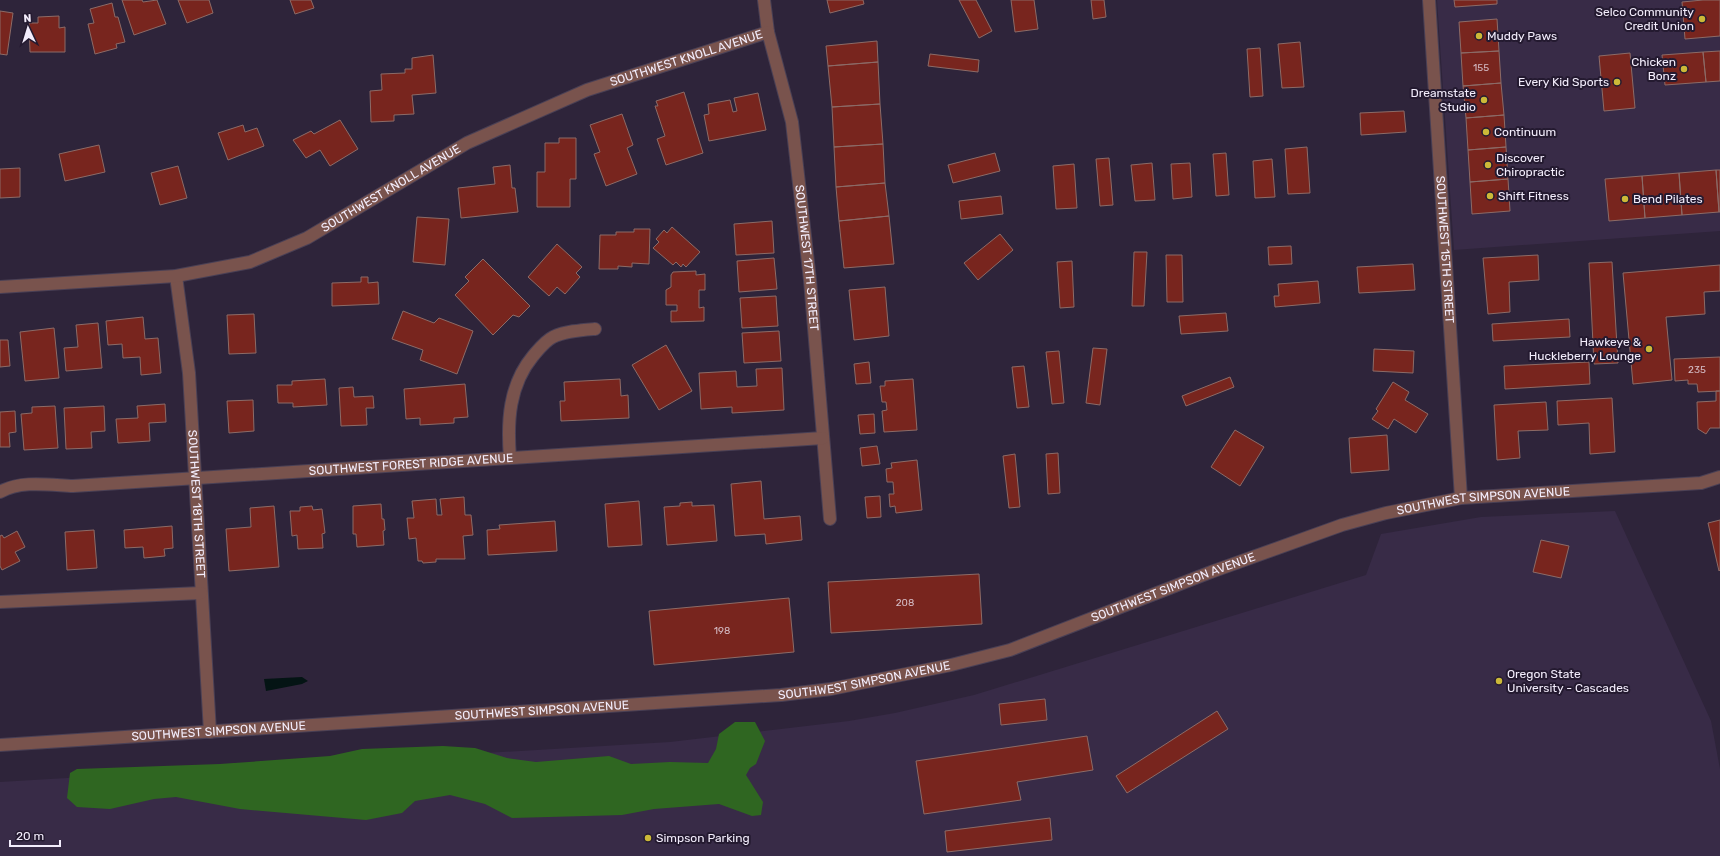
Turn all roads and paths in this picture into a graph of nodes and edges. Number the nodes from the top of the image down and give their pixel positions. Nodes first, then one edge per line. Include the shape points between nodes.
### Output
1 (764, 0) edge
2 (1429, 0) edge
3 (768, 32) junction
4 (176, 276) junction
5 (0, 287) edge
6 (596, 328) dead end
7 (823, 438) junction
8 (510, 458) junction
9 (1720, 477) edge
10 (195, 478) junction
11 (1701, 483) junction
12 (1720, 487) edge
13 (0, 492) edge
14 (1461, 498) junction
15 (830, 519) dead end
16 (201, 594) junction
17 (0, 602) edge
18 (210, 732) junction
19 (0, 745) edge

1 - 3 street, SOUTHWEST 17TH STREET
2 - 14 street, SOUTHWEST 15TH STREET
3 - 4 street, SOUTHWEST KNOLL AVENUE via 588,90 467,144 307,238 250,262
3 - 7 street, SOUTHWEST 17TH STREET via 792,122 810,280
4 - 5 street, SOUTHWEST KNOLL AVENUE
4 - 10 street, SOUTHWEST 18TH STREET via 189,373
6 - 8 street via 553,337 526,365 511,404
7 - 8 street, SOUTHWEST FOREST RIDGE AVENUE
7 - 15 street, SOUTHWEST 17TH STREET
8 - 10 street, SOUTHWEST FOREST RIDGE AVENUE
9 - 11 street, SOUTHWEST SIMPSON AVENUE
10 - 13 street, SOUTHWEST FOREST RIDGE AVENUE via 73,486 30,485
10 - 16 street, SOUTHWEST 18TH STREET
11 - 12 street, SOUTHWEST SIMPSON AVENUE
11 - 14 street, SOUTHWEST SIMPSON AVENUE
14 - 18 street, SOUTHWEST SIMPSON AVENUE via 1386,512 1342,526 1211,572 1010,650 951,665 831,689 781,696
16 - 17 street
16 - 18 street, SOUTHWEST 18TH STREET
18 - 19 street, SOUTHWEST SIMPSON AVENUE

